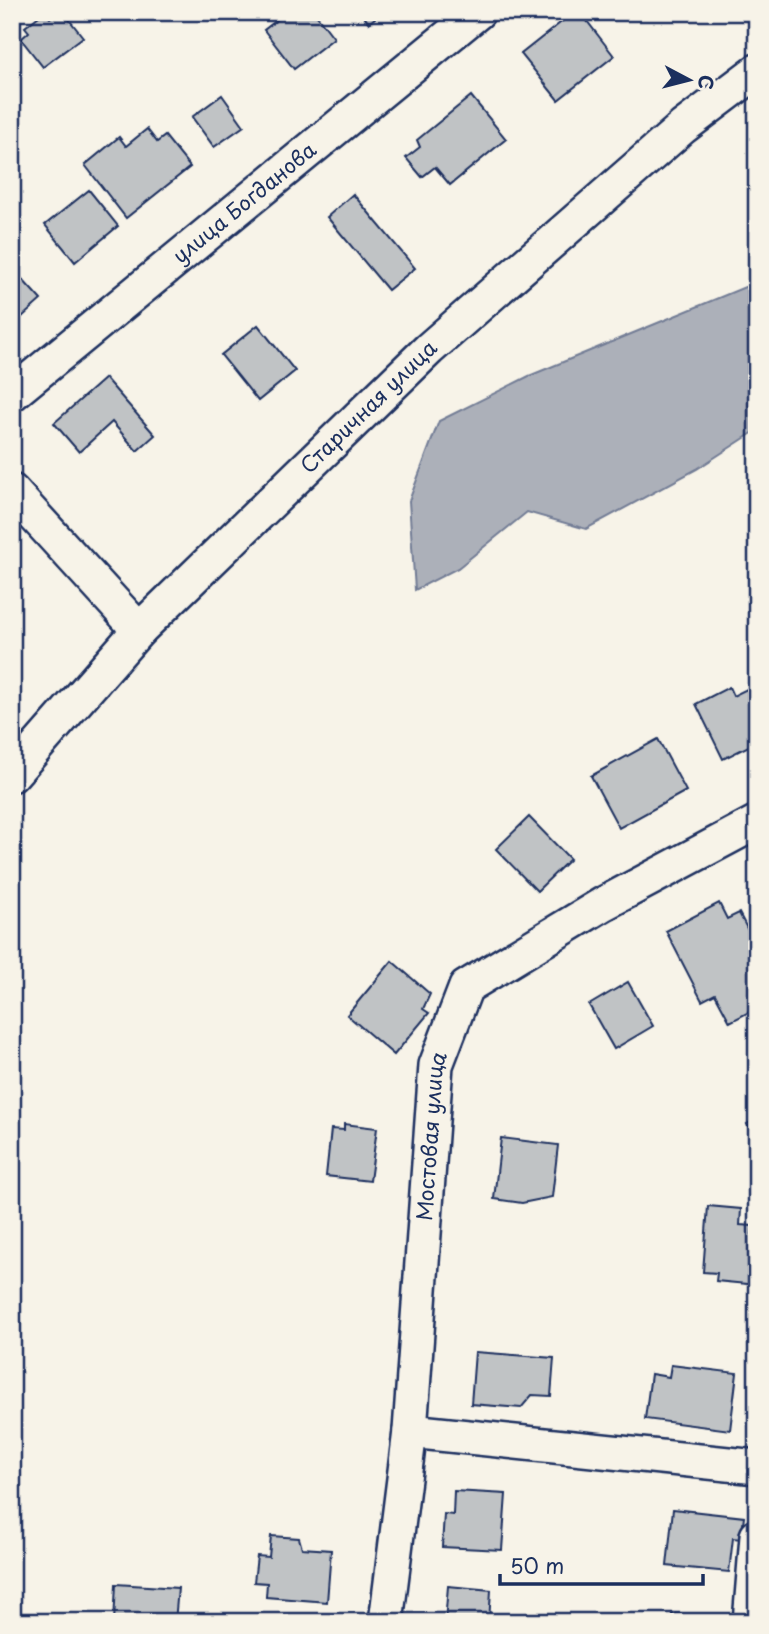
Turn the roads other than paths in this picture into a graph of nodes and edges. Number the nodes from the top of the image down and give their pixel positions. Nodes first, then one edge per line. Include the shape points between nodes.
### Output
1 (478, 12) edge
2 (757, 71) edge
3 (12, 394) edge
4 (12, 491) edge
5 (139, 631) junction
6 (12, 775) edge
7 (757, 822) edge
8 (410, 1431) junction
9 (757, 1467) edge
10 (757, 1536) edge
11 (386, 1622) edge
12 (750, 1622) edge

1 - 3 street, улица Богданова
2 - 5 street, Старичная улица via 683,127 429,349
4 - 5 street
5 - 6 street, Старичная улица
7 - 8 street, Мостовая улица via 603,904 466,986 436,1065
8 - 9 street
8 - 11 street, Мостовая улица
10 - 12 street

